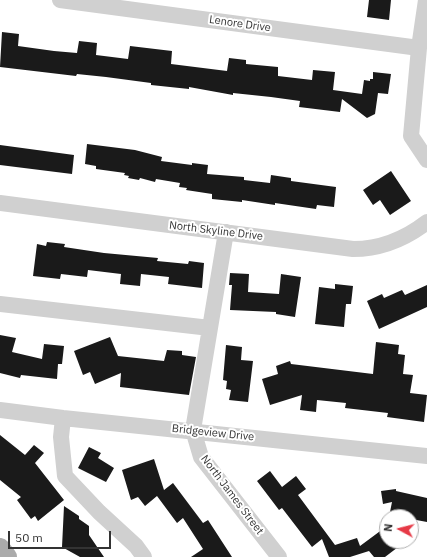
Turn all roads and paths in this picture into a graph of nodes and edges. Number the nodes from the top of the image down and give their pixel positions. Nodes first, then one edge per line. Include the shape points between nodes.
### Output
1 (60, 0) edge
2 (426, 0) edge
3 (419, 48) junction
4 (427, 160) edge
5 (0, 203) edge
6 (427, 222) edge
7 (226, 232) junction
8 (0, 304) edge
9 (210, 328) junction
10 (0, 410) edge
11 (63, 418) junction
12 (193, 430) junction
13 (427, 456) edge
14 (0, 548) edge
15 (7, 557) edge
16 (144, 557) edge
17 (279, 557) edge

1 - 3 street, Lenore Drive
2 - 3 street
3 - 4 street via 411,136
5 - 7 street, North Skyline Drive
6 - 7 street, North Skyline Drive via 405,237 368,249
7 - 9 street
8 - 9 street
9 - 12 street
10 - 11 street, Bridgeview Drive
11 - 12 street, Bridgeview Drive
11 - 16 street via 65,476
12 - 13 street, Bridgeview Drive
12 - 17 street, North James Street via 201,456
14 - 15 main road

